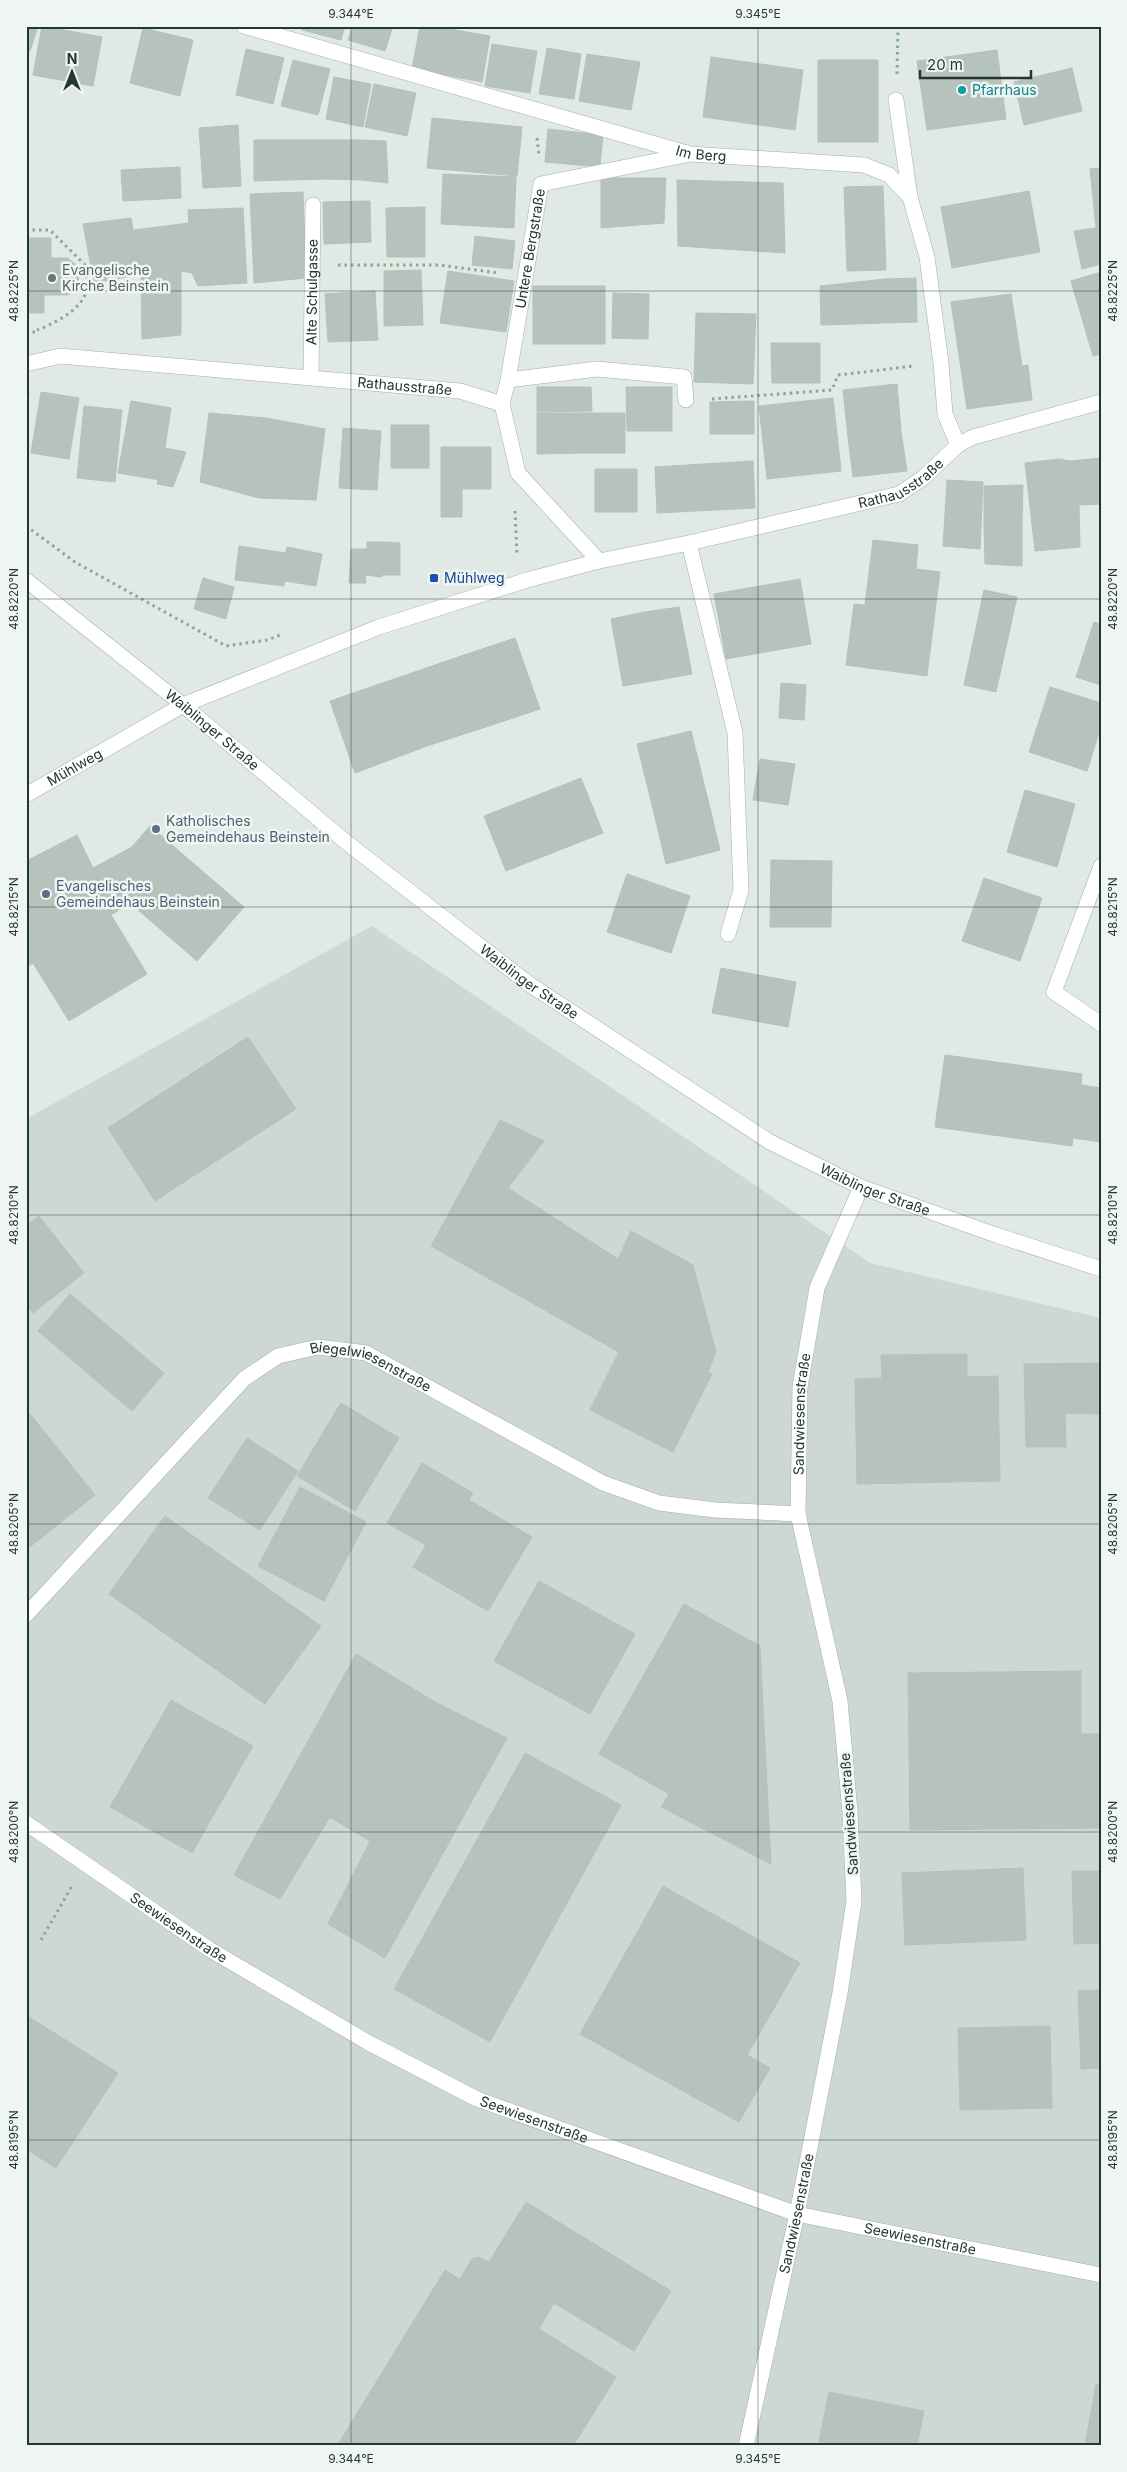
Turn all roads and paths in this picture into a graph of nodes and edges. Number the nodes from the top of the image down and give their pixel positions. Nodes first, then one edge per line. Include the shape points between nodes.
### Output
1 (244, 26) edge
2 (898, 26) edge
3 (896, 100) joint
4 (511, 104) junction
5 (690, 154) junction
6 (542, 184) junction
7 (910, 197) junction
8 (313, 206) dead end
9 (26, 230) edge
10 (312, 265) junction
11 (526, 279) junction
12 (35, 331) dead end
13 (941, 363) junction
14 (26, 364) edge
15 (311, 378) junction
16 (508, 380) junction
17 (686, 400) joint
18 (1101, 402) edge
19 (502, 404) junction
20 (958, 445) junction
21 (518, 473) junction
22 (26, 526) edge
23 (689, 543) junction
24 (508, 559) dead end
25 (599, 561) junction
26 (26, 580) edge
27 (285, 633) dead end
28 (183, 706) junction
29 (26, 795) edge
30 (1101, 866) edge
31 (728, 934) dead end
32 (1101, 1024) edge
33 (861, 1187) junction
34 (1101, 1269) edge
35 (798, 1514) junction
36 (26, 1615) edge
37 (26, 1823) edge
38 (85, 1864) junction
39 (42, 1940) dead end
40 (797, 2214) junction
41 (1101, 2275) edge
42 (746, 2446) edge

1 - 4 street, Im Berg
2 - 3 path
3 - 7 street
4 - 5 street, Im Berg
4 - 6 path via 510,117 537,130
5 - 6 street, Untere Bergstraße
5 - 7 street, Im Berg via 864,165 889,175
6 - 11 street, Untere Bergstraße
7 - 13 street, Im Berg via 927,257
8 - 10 street, Alte Schulgasse
9 - 12 path via 50,230 86,266 87,290 81,300 56,323
10 - 11 path via 439,265 513,274
10 - 15 street, Alte Schulgasse
11 - 16 street, Untere Bergstraße
13 - 17 path via 838,375 832,390
13 - 20 street, Im Berg via 944,414
14 - 15 street, Rathausstraße via 60,356
15 - 19 street, Rathausstraße via 460,391
16 - 17 street via 597,369 684,378
16 - 19 street, Untere Bergstraße
18 - 20 street, Rathausstraße via 974,437
19 - 21 street
20 - 23 street, Rathausstraße via 923,478 898,494
21 - 24 path via 514,495 517,556
21 - 25 street
22 - 27 path via 75,562 226,646 267,640
23 - 25 street, Rathausstraße
23 - 31 street via 735,733 741,890
25 - 28 street, Mühlweg via 379,627
26 - 28 street, Waiblinger Straße
28 - 29 street, Mühlweg
28 - 33 street, Waiblinger Straße via 339,836 529,984 770,1142
30 - 32 street via 1054,992
33 - 34 street, Waiblinger Straße
33 - 35 street, Sandwiesenstraße via 817,1288 800,1387
35 - 36 street, Biegelwiesenstraße via 715,1510 659,1503 603,1483 366,1353 318,1347 278,1356 244,1379
35 - 40 street, Sandwiesenstraße via 840,1701 854,1901 840,1993
37 - 38 street, Seewiesenstraße
38 - 39 path
38 - 40 street, Seewiesenstraße via 209,1949 369,2044 477,2099
40 - 41 street, Seewiesenstraße
40 - 42 street, Sandwiesenstraße

